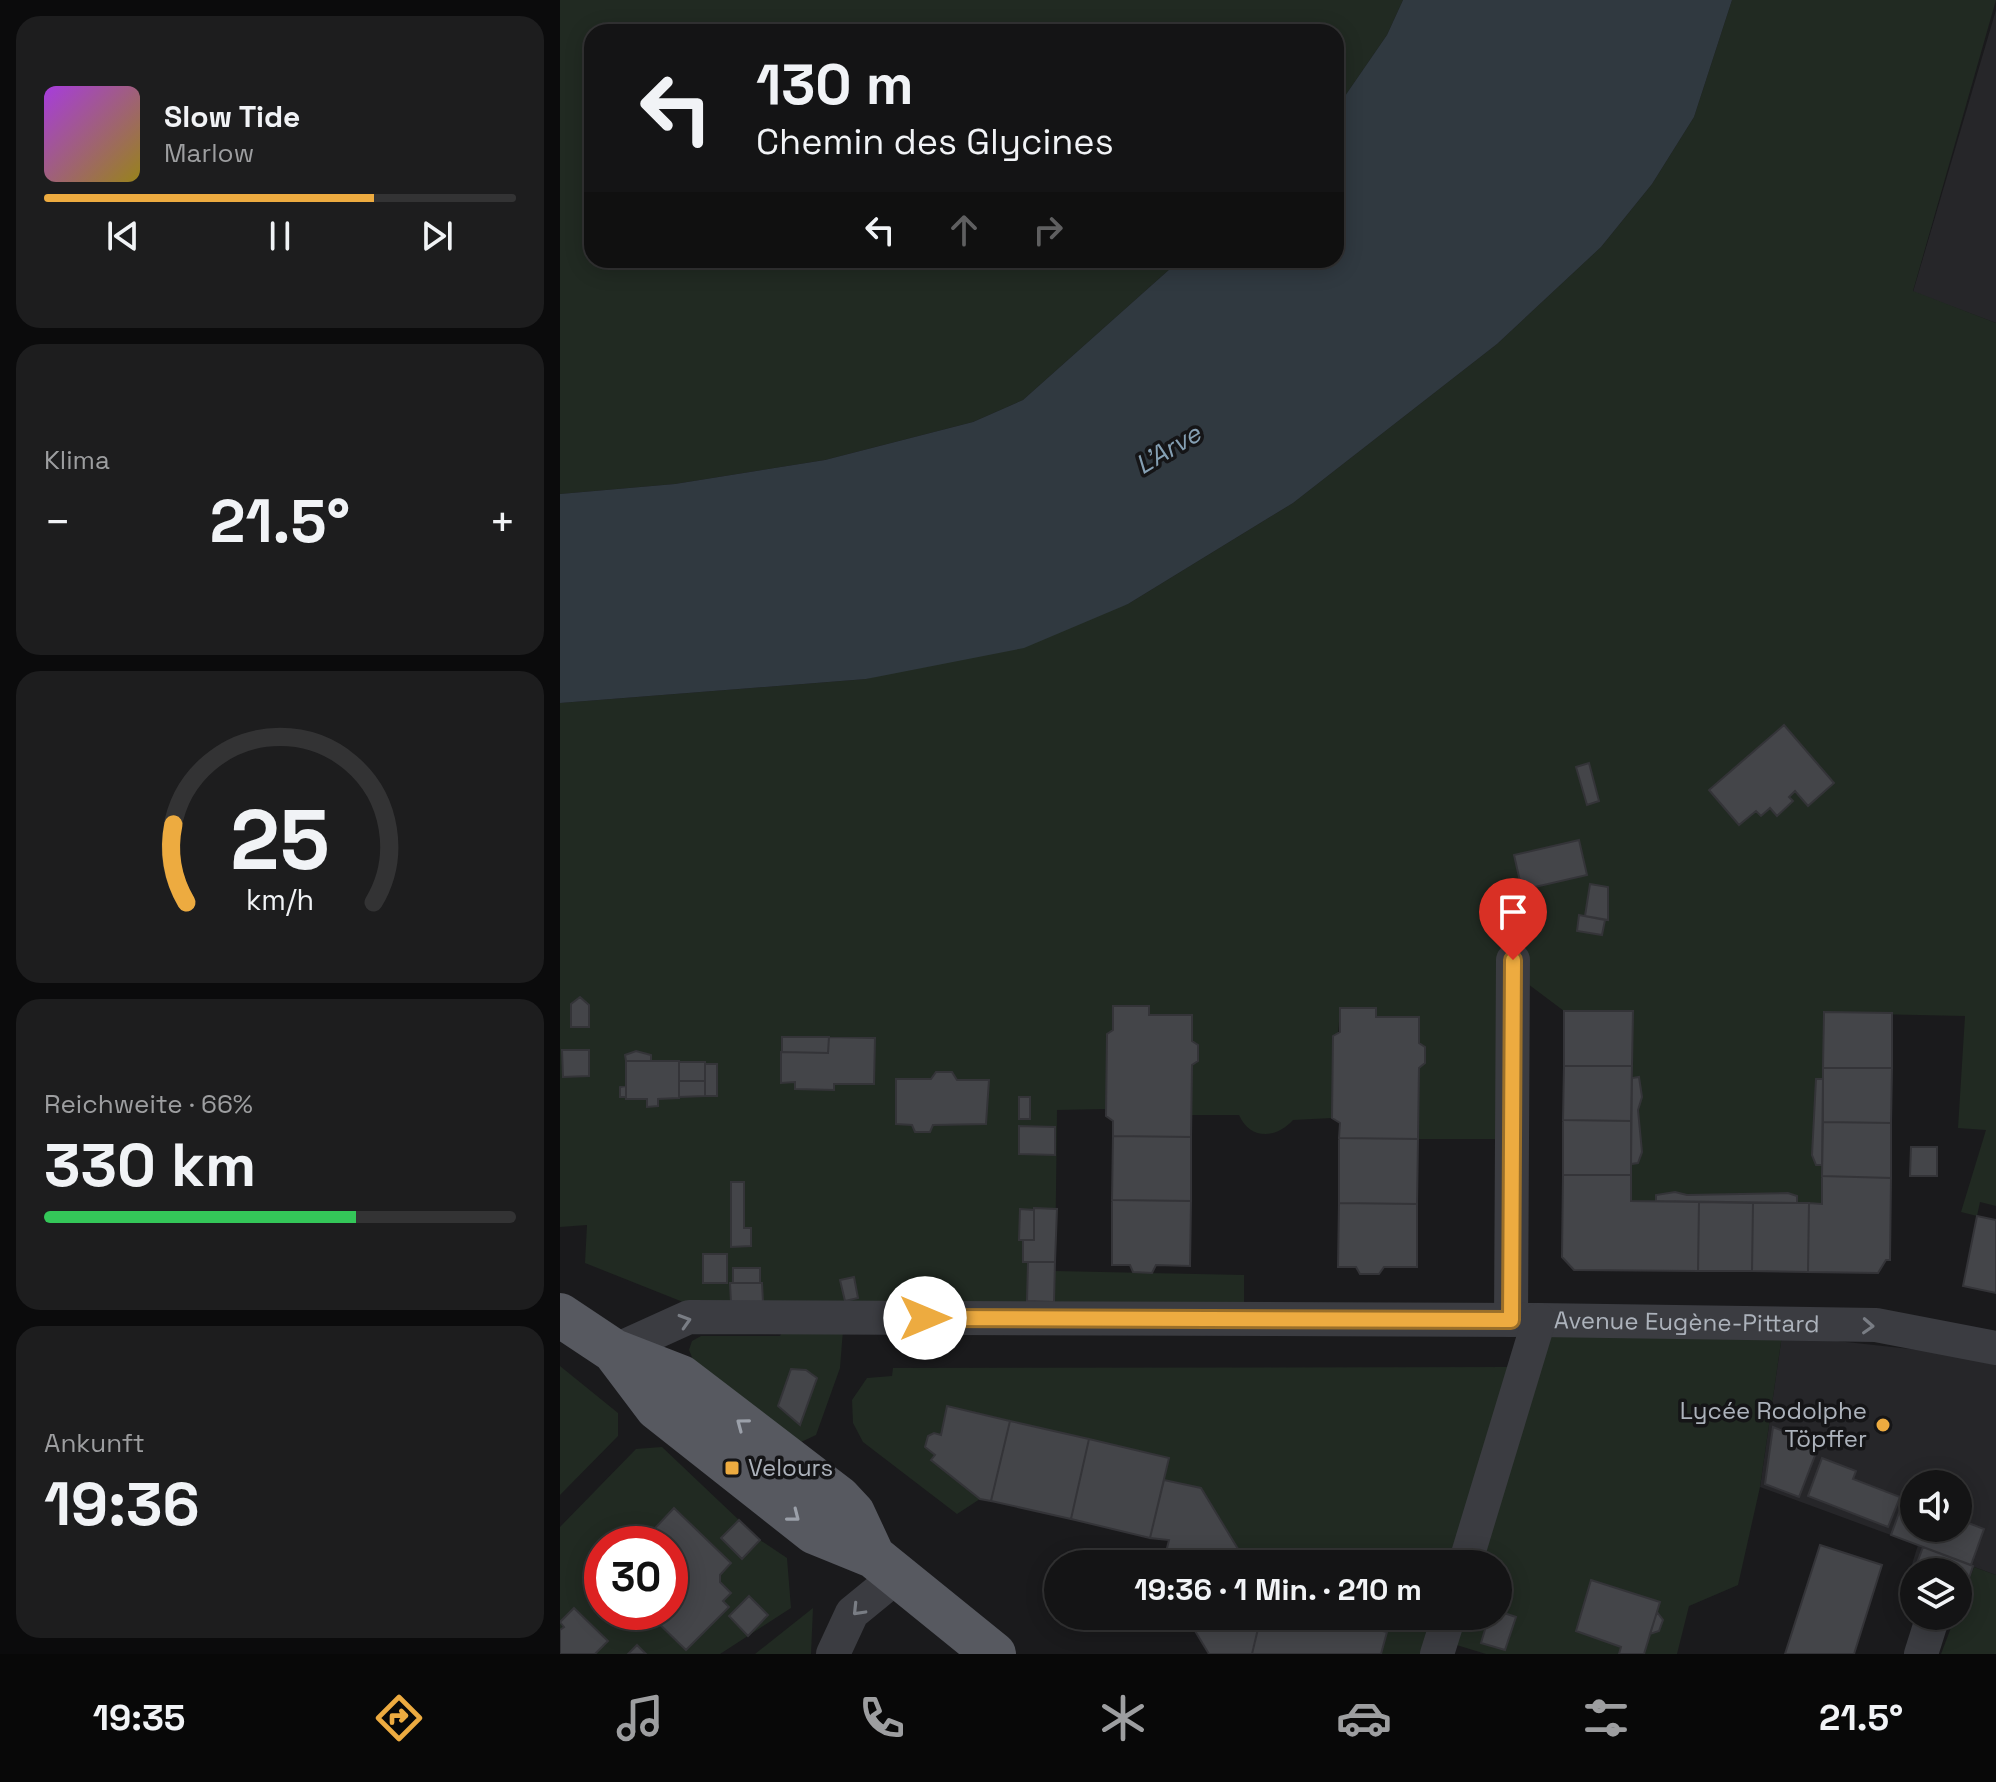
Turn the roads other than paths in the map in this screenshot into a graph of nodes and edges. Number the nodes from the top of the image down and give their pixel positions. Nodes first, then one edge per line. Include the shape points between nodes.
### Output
1 (1513, 960) dead end
2 (560, 1315) edge
3 (1525, 1320) junction
4 (1996, 1348) edge
5 (614, 1351) junction
6 (1468, 1550) edge
7 (884, 1566) junction
8 (1445, 1630) edge
9 (1929, 1630) edge
10 (833, 1654) edge
11 (994, 1654) edge
12 (1437, 1654) edge
13 (1921, 1654) edge

1 - 3 street
2 - 5 main road
3 -> 4 street, Avenue Eugène-Pittard via 1876,1325
5 -> 3 street, Avenue Eugène-Pittard via 689,1317
3 - 6 street
5 - 7 main road via 681,1377 839,1498
7 -> 10 street via 852,1613
7 - 11 main road
8 - 12 street
9 - 13 street

